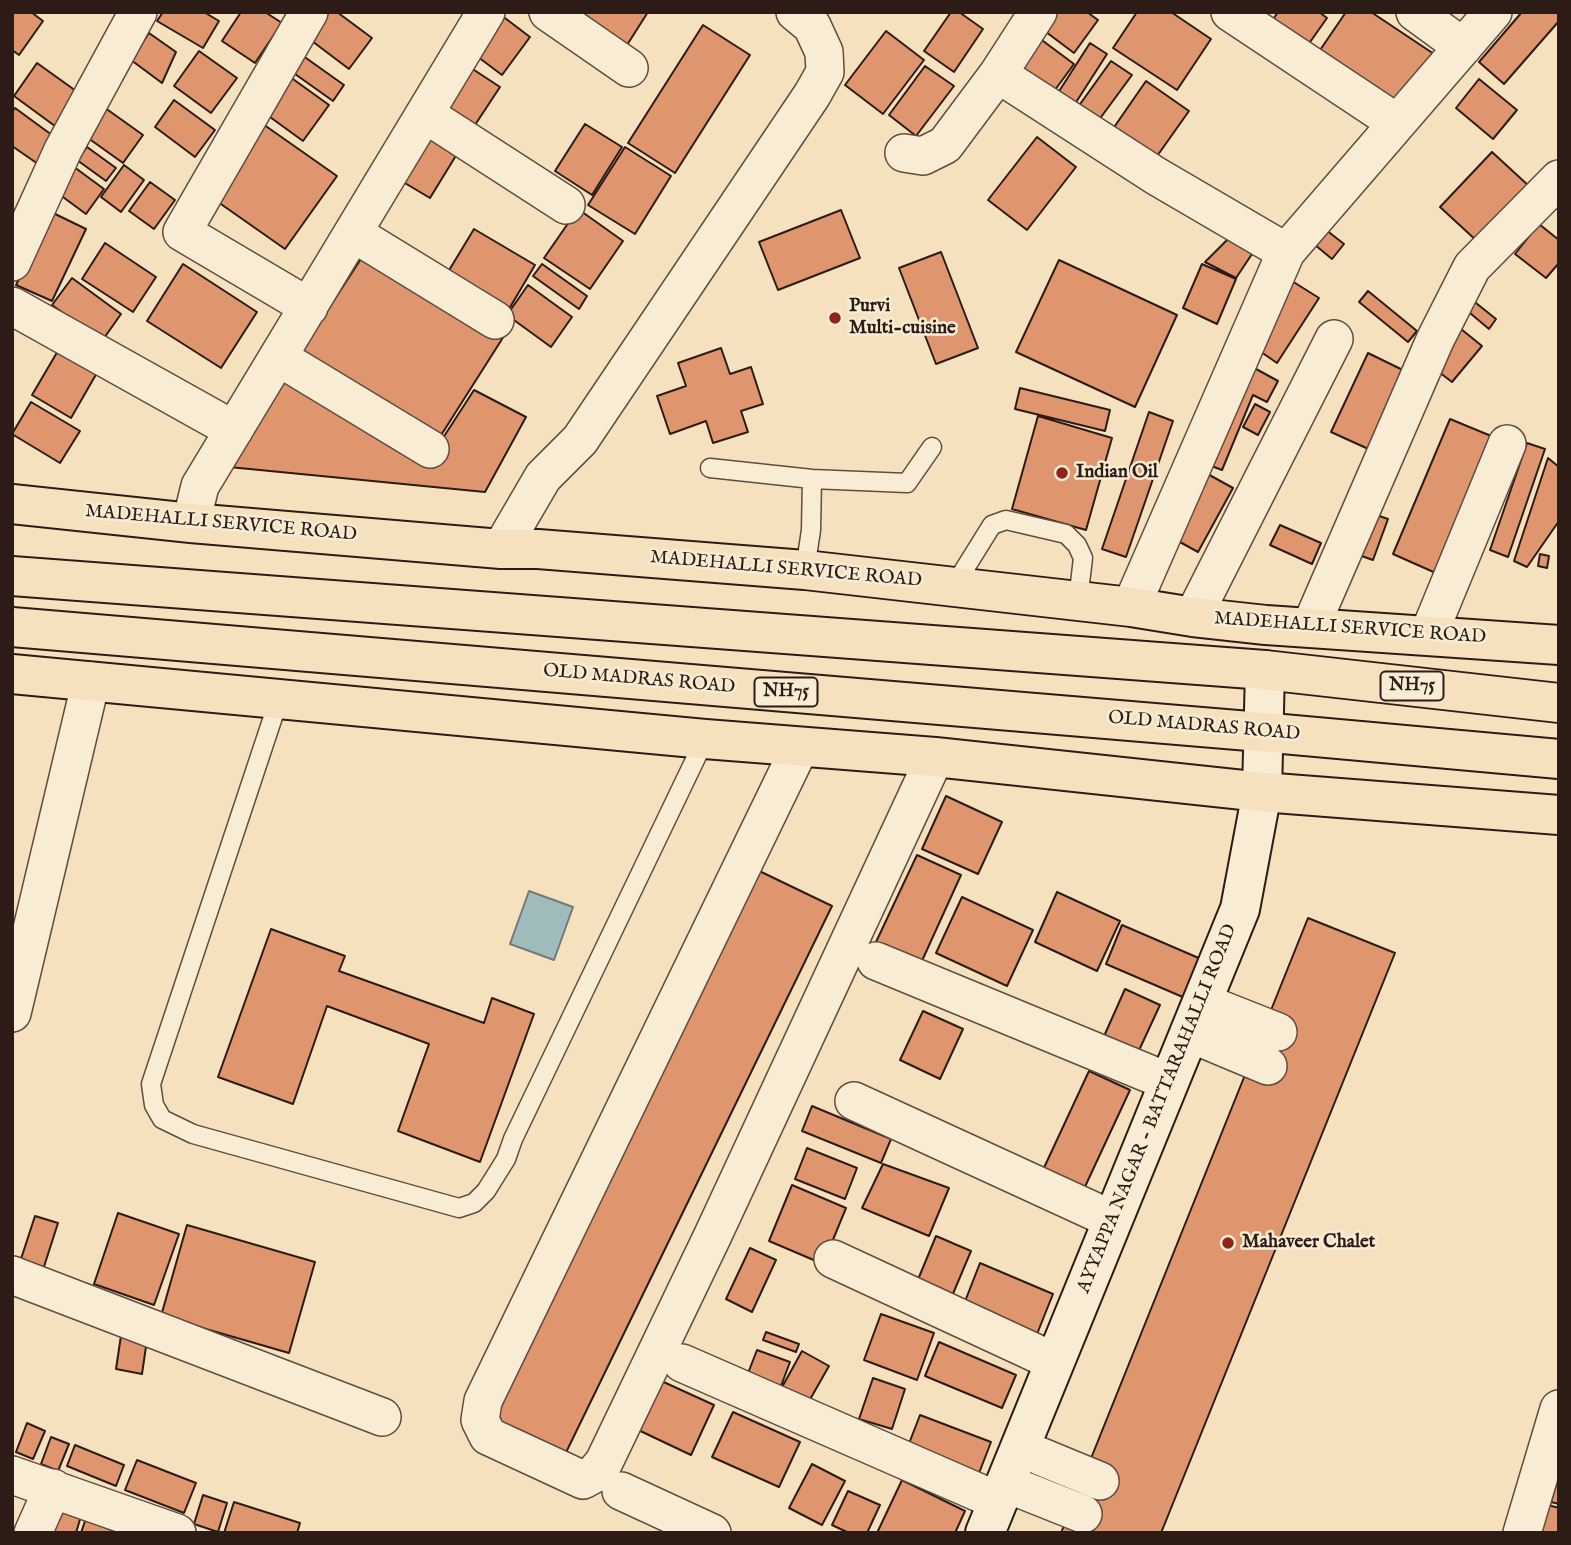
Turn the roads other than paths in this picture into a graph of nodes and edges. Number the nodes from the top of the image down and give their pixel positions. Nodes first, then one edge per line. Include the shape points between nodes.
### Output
1 (138, 12) edge
2 (309, 12) edge
3 (486, 12) edge
4 (548, 12) edge
5 (795, 12) edge
6 (1038, 12) edge
7 (1230, 12) edge
8 (1415, 12) edge
9 (1493, 12) edge
10 (1463, 47) junction
11 (629, 68) dead end
12 (998, 74) junction
13 (425, 114) junction
14 (1397, 123) junction
15 (904, 153) dead end
16 (1559, 179) edge
17 (566, 205) dead end
18 (353, 233) junction
19 (1286, 252) junction
20 (12, 262) edge
21 (12, 306) edge
22 (309, 307) junction
23 (495, 320) dead end
24 (1334, 340) dead end
25 (278, 358) junction
26 (234, 430) junction
27 (1507, 444) dead end
28 (932, 447) dead end
29 (430, 449) dead end
30 (710, 468) dead end
31 (812, 479) junction
32 (12, 504) edge
33 (191, 523) junction
34 (501, 549) junction
35 (805, 570) junction
36 (12, 576) edge
37 (954, 586) junction
38 (1077, 600) junction
39 (1131, 607) junction
40 (1193, 617) junction
41 (12, 627) edge
42 (1310, 628) junction
43 (1428, 636) junction
44 (1559, 645) edge
45 (1265, 670) junction
46 (12, 674) edge
47 (91, 681) junction
48 (279, 699) junction
49 (1559, 703) edge
50 (1262, 732) junction
51 (705, 739) junction
52 (800, 747) junction
53 (935, 757) junction
54 (1559, 759) edge
55 (1262, 792) junction
56 (1559, 815) edge
57 (876, 961) dead end
58 (12, 1013) edge
59 (1196, 1018) junction
60 (1273, 1049) dead end
61 (1169, 1082) junction
62 (854, 1101) dead end
63 (1113, 1220) junction
64 (832, 1259) dead end
65 (12, 1275) edge
66 (1055, 1362) junction
67 (682, 1363) dead end
68 (1559, 1409) edge
69 (382, 1417) dead end
70 (1020, 1448) junction
71 (12, 1475) edge
72 (1100, 1481) dead end
73 (53, 1488) junction
74 (621, 1491) dead end
75 (996, 1506) edge
76 (1083, 1514) dead end
77 (175, 1532) edge
78 (33, 1533) edge
79 (712, 1533) edge
80 (1522, 1533) edge

1 - 20 street via 84,108
2 - 22 street via 182,232
3 - 13 street
4 - 11 street
5 - 34 street via 811,26 824,52 825,72 580,440 543,477
6 - 12 street
7 - 14 street
8 - 10 street
9 - 10 street
10 - 14 street
12 - 15 street via 945,145 923,156
12 - 19 street via 1156,176
13 - 17 street
13 - 18 street
14 - 19 street
16 - 42 street via 1472,267 1435,340
18 - 22 street
18 - 23 street
19 - 39 street
21 - 26 street
22 - 25 street
24 - 40 street
25 - 26 street
25 - 29 street
26 - 33 street via 200,486
27 - 43 street
28 - 31 lane via 907,483
30 - 31 lane
31 - 35 lane
32 - 33 main road, MADEHALLI SERVICE ROAD
33 - 34 main road, MADEHALLI SERVICE ROAD
34 - 35 main road, MADEHALLI SERVICE ROAD
35 - 37 main road, MADEHALLI SERVICE ROAD
36 - 45 main road, NH75
37 - 38 main road, MADEHALLI SERVICE ROAD
37 - 38 lane via 992,525 1006,520 1066,534 1077,545 1083,558
38 - 39 main road, MADEHALLI SERVICE ROAD
39 - 40 main road, MADEHALLI SERVICE ROAD
40 - 42 main road, MADEHALLI SERVICE ROAD
41 - 50 main road, OLD MADRAS ROAD / NH75
42 - 43 main road, MADEHALLI SERVICE ROAD
43 - 44 main road, MADEHALLI SERVICE ROAD
45 - 49 main road, NH75
45 - 50 main road, AYYAPPA NAGAR - BATTARAHALLI ROAD
46 - 47 main road
47 - 48 main road
47 - 58 street
48 - 51 main road
48 - 51 lane via 151,1084 154,1105 162,1119 193,1134 458,1208 474,1203 486,1191 506,1159
50 - 54 main road, OLD MADRAS ROAD / NH75
50 - 55 main road, AYYAPPA NAGAR - BATTARAHALLI ROAD
51 - 52 main road
52 - 53 main road
52 - 53 street via 483,1401 480,1420 488,1436 583,1480 604,1462
53 - 55 main road
55 - 56 main road
55 - 59 main road, AYYAPPA NAGAR - BATTARAHALLI ROAD via 1240,909
57 - 61 street
59 - 60 street
59 - 61 main road, AYYAPPA NAGAR - BATTARAHALLI ROAD
61 - 63 main road, AYYAPPA NAGAR - BATTARAHALLI ROAD
62 - 63 street
63 - 66 main road, AYYAPPA NAGAR - BATTARAHALLI ROAD
64 - 66 street
65 - 69 street
66 - 70 main road, AYYAPPA NAGAR - BATTARAHALLI ROAD
67 - 75 street
68 - 80 street
70 - 72 street
70 - 75 main road, AYYAPPA NAGAR - BATTARAHALLI ROAD
71 - 73 street
73 - 77 street
73 - 78 street
74 - 79 street
75 - 76 street

